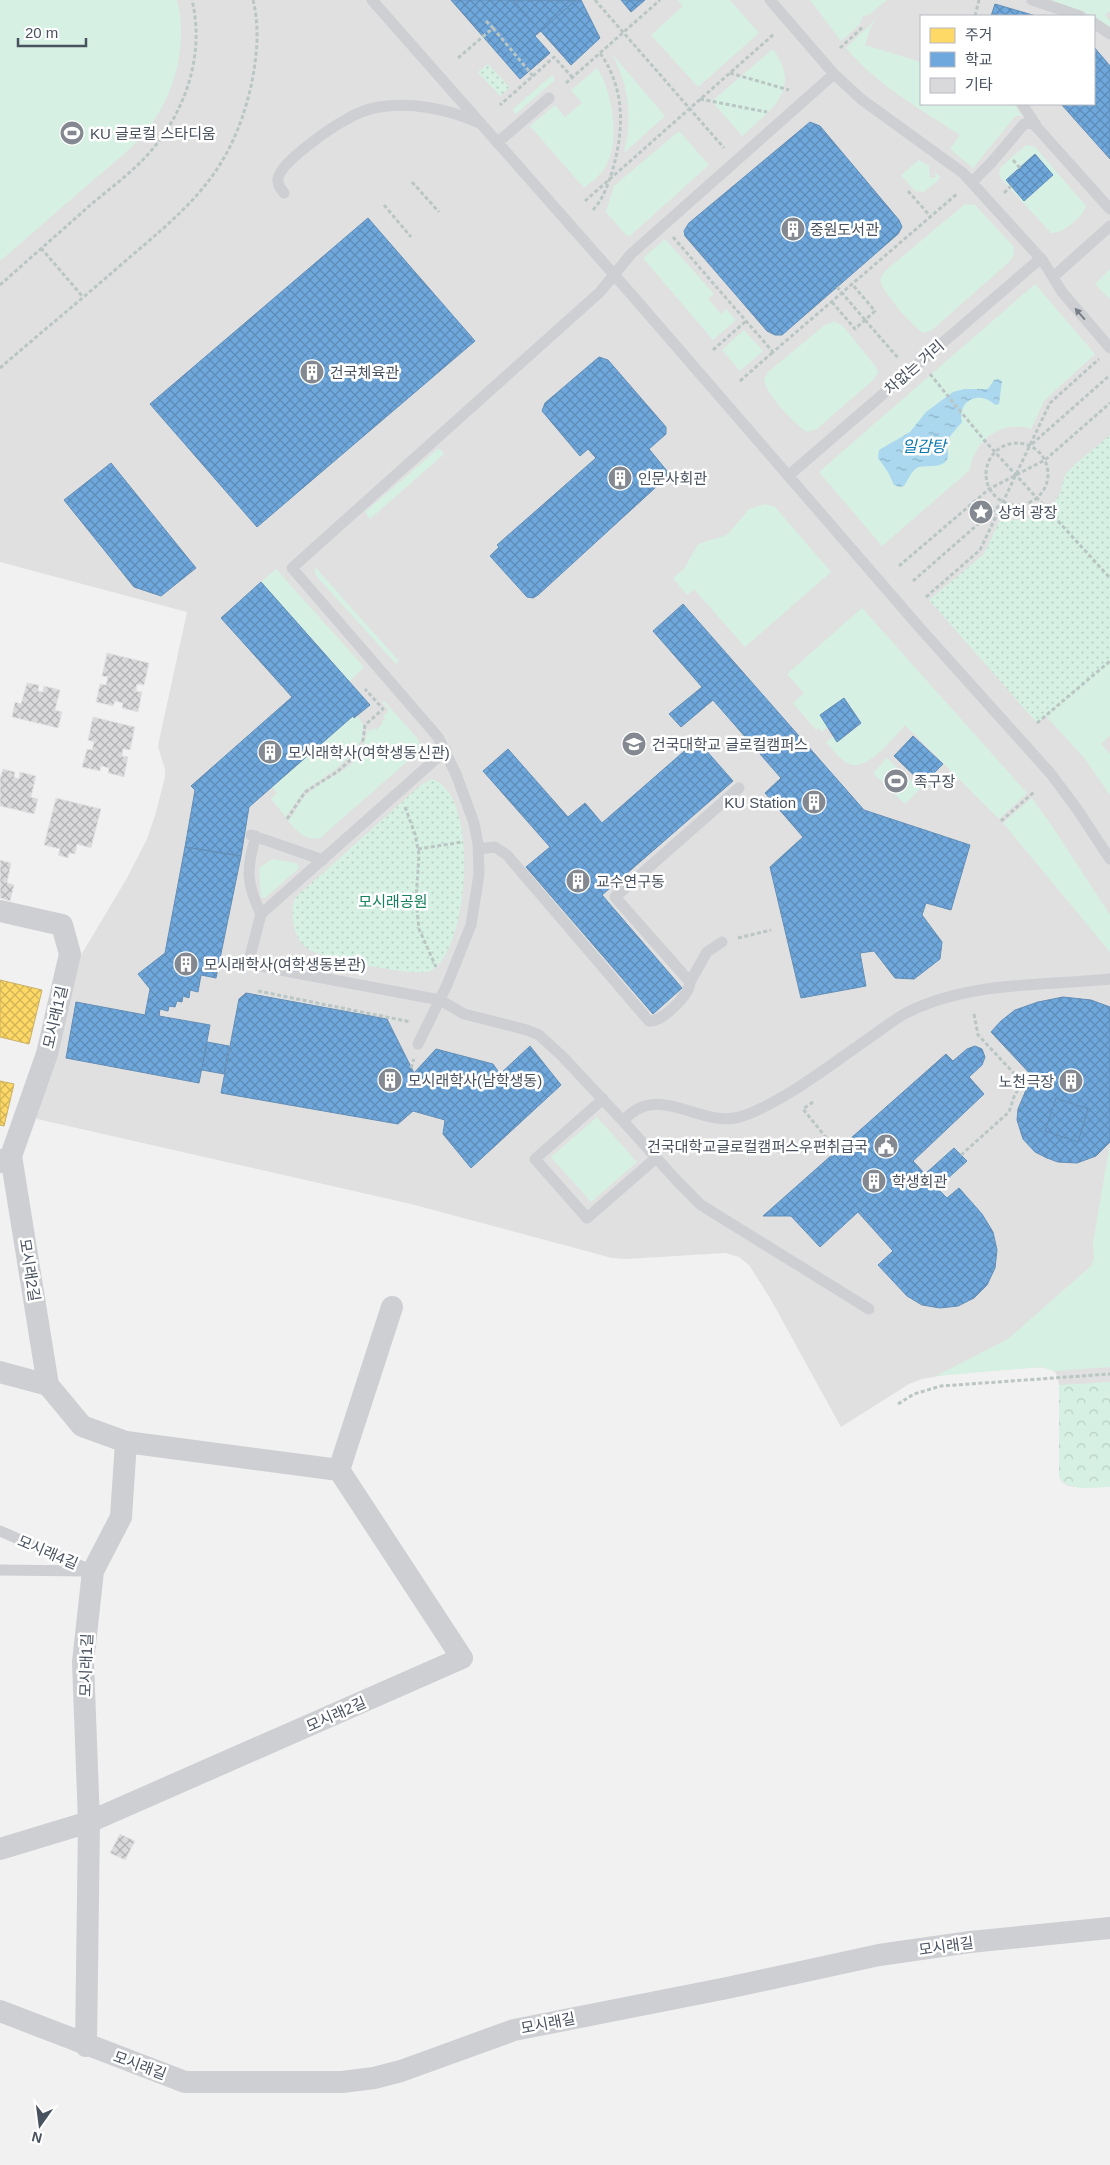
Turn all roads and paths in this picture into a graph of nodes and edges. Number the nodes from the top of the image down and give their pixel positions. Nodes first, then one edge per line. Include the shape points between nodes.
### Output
1 (192, 0) edge
2 (254, 0) edge
3 (372, 0) edge
4 (595, 0) edge
5 (660, 0) edge
6 (770, 0) edge
7 (980, 0) edge
8 (1032, 0) edge
9 (975, 15) edge
10 (1077, 15) edge
11 (486, 20) dead end
12 (1095, 24) edge
13 (864, 26) dead end
14 (493, 28) junction
15 (623, 33) junction
16 (774, 34) dead end
17 (1110, 34) edge
18 (840, 48) dead end
19 (600, 53) junction
20 (458, 58) dead end
21 (730, 73) junction
22 (834, 74) junction
23 (534, 76) junction
24 (572, 77) junction
25 (566, 83) dead end
26 (790, 90) dead end
27 (549, 98) dead end
28 (700, 99) junction
29 (500, 105) dead end
30 (1023, 105) edge
31 (689, 108) junction
32 (775, 114) dead end
33 (479, 122) junction
34 (1038, 126) junction
35 (497, 143) junction
36 (726, 150) dead end
37 (1015, 162) dead end
38 (1020, 168) dead end
39 (610, 179) junction
40 (412, 182) dead end
41 (972, 182) junction
42 (908, 191) dead end
43 (284, 193) dead end
44 (585, 201) dead end
45 (384, 206) dead end
46 (1110, 209) edge
47 (593, 210) dead end
48 (439, 212) dead end
49 (931, 217) junction
50 (663, 225) junction
51 (1110, 226) edge
52 (411, 237) dead end
53 (41, 248) junction
54 (1041, 258) junction
55 (614, 275) junction
56 (1053, 277) junction
57 (0, 284) edge
58 (852, 284) junction
59 (837, 287) dead end
60 (83, 297) junction
61 (832, 302) junction
62 (865, 320) junction
63 (746, 321) junction
64 (1110, 348) edge
65 (713, 350) dead end
66 (773, 352) junction
67 (1100, 359) dead end
68 (0, 368) edge
69 (910, 371) junction
70 (1110, 375) edge
71 (740, 381) dead end
72 (939, 385) dead end
73 (1110, 403) edge
74 (1030, 446) junction
75 (995, 452) junction
76 (1045, 460) junction
77 (1016, 474) junction
78 (788, 476) junction
79 (989, 489) junction
80 (1038, 498) junction
81 (1002, 502) junction
82 (899, 566) dead end
83 (1110, 578) edge
84 (913, 581) dead end
85 (926, 597) dead end
86 (1110, 661) edge
87 (365, 689) dead end
88 (1037, 723) dead end
89 (446, 750) junction
90 (739, 788) dead end
91 (1034, 792) dead end
92 (396, 794) junction
93 (287, 819) dead end
94 (1001, 820) dead end
95 (478, 844) junction
96 (418, 849) junction
97 (323, 860) junction
98 (1110, 860) edge
99 (0, 911) edge
100 (261, 914) junction
101 (771, 930) dead end
102 (722, 942) joint
103 (437, 967) dead end
104 (1110, 979) edge
105 (690, 982) junction
106 (258, 991) dead end
107 (440, 1000) junction
108 (974, 1014) dead end
109 (427, 1026) junction
110 (418, 1044) dead end
111 (414, 1061) dead end
112 (411, 1068) dead end
113 (1030, 1073) dead end
114 (1022, 1082) junction
115 (602, 1099) junction
116 (813, 1102) dead end
117 (623, 1121) junction
118 (837, 1150) dead end
119 (961, 1155) dead end
120 (656, 1158) junction
121 (6, 1159) edge
122 (392, 1308) dead end
123 (869, 1309) dead end
124 (0, 1372) edge
125 (1110, 1374) edge
126 (48, 1385) junction
127 (898, 1404) dead end
128 (126, 1442) junction
129 (339, 1470) junction
130 (0, 1532) edge
131 (0, 1570) edge
132 (93, 1571) junction
133 (90, 1822) junction
134 (0, 1849) edge
135 (1110, 1928) edge
136 (0, 2011) edge
137 (86, 2046) junction

1 - 53 path via 196,24 194,63 189,83 172,120 139,163
2 - 60 path via 257,29 253,75 231,148 217,171 186,208
3 - 33 lane
4 - 15 path
5 - 15 path
6 - 22 lane
7 - 9 path
8 - 10 lane
11 - 14 path
12 - 17 lane
13 - 18 path
14 - 20 path
14 - 23 path
15 - 19 path
15 - 31 path
16 - 21 path
19 - 24 path
19 - 39 path via 616,82 621,116 619,142
21 - 26 path
21 - 28 path
22 - 41 lane
22 - 50 lane
23 - 24 path via 554,57
23 - 29 path
24 - 25 path
27 - 35 lane
28 - 31 path
28 - 32 path
30 - 34 lane
31 - 36 path
31 - 39 path
33 - 35 lane
33 - 43 lane via 432,108 405,105 379,107 357,114 327,132 284,168 278,178
34 - 41 lane via 1032,122 1024,124
34 - 46 lane
35 - 55 lane
37 - 38 path
39 - 44 path
39 - 47 path via 603,197
40 - 48 path
41 - 49 path
41 - 54 lane
42 - 49 path
45 - 52 path
49 - 58 path
50 - 55 lane via 631,254
50 - 63 path
51 - 56 lane
53 - 57 path
53 - 60 path
54 - 56 lane
54 - 69 lane, 차없는 거리
55 - 78 lane
55 - 89 lane via 600,292 292,568 430,726
64 -> 56 lane
58 - 61 path
58 - 62 path via 875,311
59 - 62 path, bridge
60 - 68 path
61 - 62 path via 855,329
61 - 66 path
62 - 69 path
63 - 65 path
63 - 66 path
66 - 71 path
67 - 74 path via 1050,403
69 - 78 lane, 차없는 거리
70 - 74 path
72 - 75 path
73 - 76 path
74 - 75 path via 1014,443
74 - 76 path
74 - 77 path
75 - 77 path
75 - 79 path via 986,466
76 - 77 path
76 - 80 path via 1048,482
77 - 79 path
77 - 80 path
77 - 81 path
78 - 98 lane via 1051,774
79 - 81 path
79 - 82 path
80 - 81 path via 1021,506
80 - 83 path
81 - 84 path
81 - 85 path via 980,550
86 - 88 path
87 - 93 path via 383,709 365,725 364,740 356,755 337,772 305,792
89 - 92 lane
89 - 95 lane via 469,806
90 - 105 lane via 615,897
91 - 94 path
92 - 96 path via 403,801
92 - 97 lane
95 - 96 path
95 - 105 lane via 495,847 507,856 649,1021 657,1021 686,996
95 - 107 lane via 479,874 471,925
96 - 103 path via 416,900 419,929
97 - 100 lane
97 - 100 lane via 254,835 248,876 251,894
99 - 121 street, 모시래1길 via 62,925 70,954 47,1054
100 - 107 lane via 248,964
101 - 102 path
102 - 105 lane via 707,952
104 - 117 lane via 988,989 946,997 904,1014 783,1096 736,1118 716,1118 668,1105 647,1104 634,1109
106 - 109 path
107 - 109 lane
107 - 115 lane via 464,1014 539,1036
108 - 114 path via 978,1035
109 - 110 lane
111 - 112 path
113 - 114 path
114 - 119 path via 1009,1112
115 - 117 lane
115 - 120 lane via 535,1159 588,1218
116 - 118 path via 803,1109
117 - 120 lane
120 - 123 lane via 688,1193 718,1216
121 - 126 street, 모시래2길
122 - 129 street
124 - 126 street
125 - 127 path via 941,1386 914,1394
126 - 128 street via 82,1426
128 - 129 street
128 - 132 street, 모시래1길 via 121,1517
129 - 133 street, 모시래2길 via 462,1658
130 - 132 lane, 모시래4길
131 - 132 lane, 모시래4길
132 - 133 street, 모시래1길 via 83,1662
133 - 134 street, 모시래2길
133 - 137 street, 모시래1길
135 - 137 street, 모시래길 via 879,1955 514,2030 401,2071 342,2082 185,2082
136 - 137 street, 모시래길

